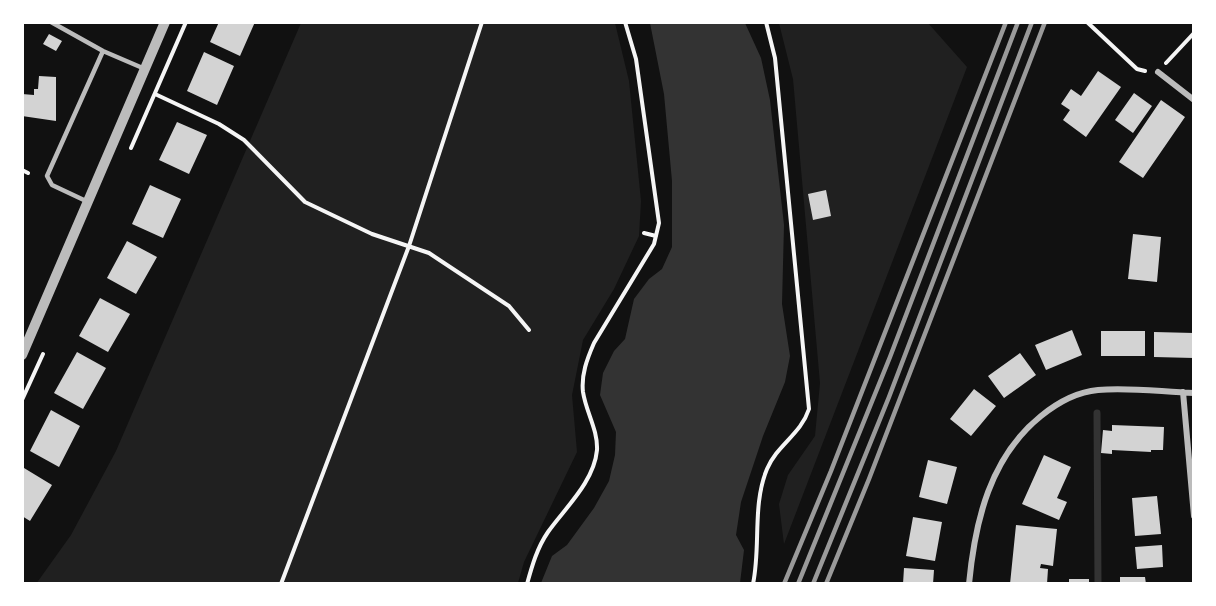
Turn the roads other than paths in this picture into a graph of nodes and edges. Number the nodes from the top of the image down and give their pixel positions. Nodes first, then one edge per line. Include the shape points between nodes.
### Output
1 (51, 22) edge
2 (165, 22) edge
3 (103, 51) junction
4 (146, 69) junction
5 (1158, 72) road end
6 (1194, 100) edge
7 (87, 202) junction
8 (22, 355) edge
9 (1183, 392) junction
10 (1194, 393) edge
11 (1194, 516) edge
12 (969, 584) edge

1 - 3 lane
2 - 4 street
3 - 4 lane
3 - 7 lane via 47,176 52,185
4 - 7 street
5 - 6 street
7 - 8 street
9 - 10 street
9 - 11 street
9 - 12 street via 1097,390 1074,395 1028,426 1013,442 993,479

